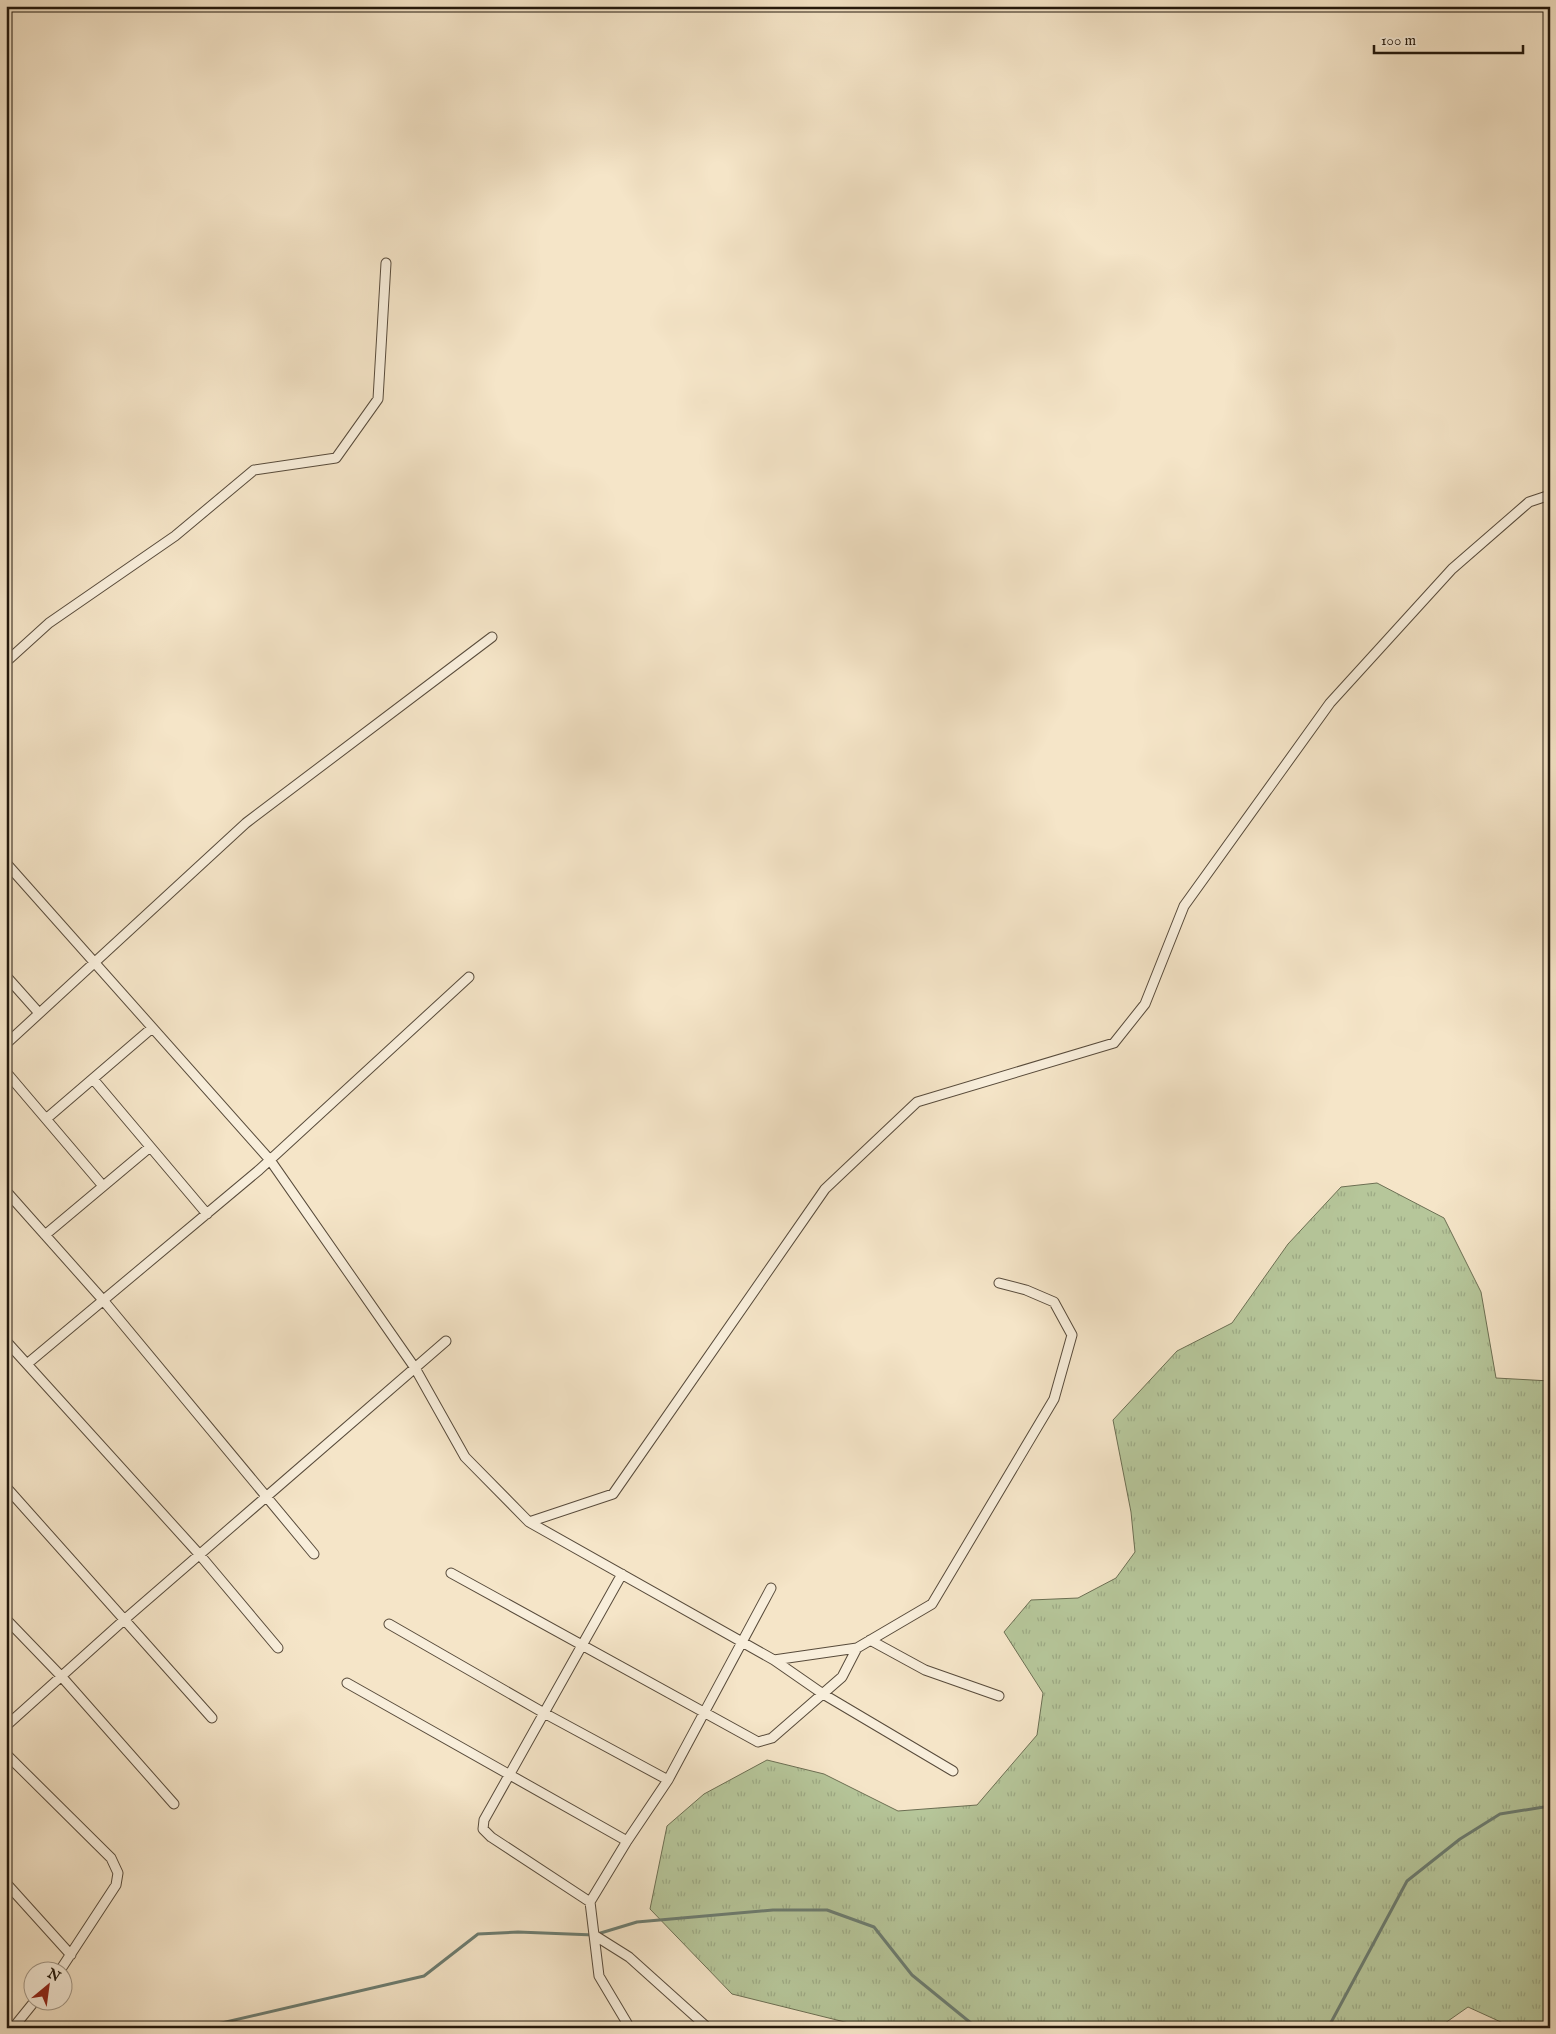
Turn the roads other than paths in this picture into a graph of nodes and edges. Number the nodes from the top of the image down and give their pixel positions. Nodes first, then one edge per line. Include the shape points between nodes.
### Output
1 (386, 263) dead end
2 (1550, 495) edge
3 (492, 637) dead end
4 (6, 662) edge
5 (6, 863) edge
6 (94, 962) junction
7 (6, 976) edge
8 (469, 977) dead end
9 (39, 1014) junction
10 (152, 1028) junction
11 (6, 1044) edge
12 (6, 1072) edge
13 (93, 1079) junction
14 (46, 1119) junction
15 (150, 1147) junction
16 (270, 1160) junction
17 (103, 1186) junction
18 (6, 1191) edge
19 (207, 1214) junction
20 (45, 1235) junction
21 (999, 1283) dead end
22 (103, 1300) junction
23 (6, 1341) edge
24 (446, 1341) dead end
25 (27, 1364) junction
26 (415, 1368) junction
27 (6, 1487) edge
28 (266, 1496) junction
29 (529, 1522) junction
30 (199, 1554) junction
31 (314, 1554) dead end
32 (451, 1573) dead end
33 (622, 1574) junction
34 (771, 1588) dead end
35 (6, 1619) edge
36 (124, 1620) junction
37 (389, 1624) dead end
38 (870, 1640) junction
39 (743, 1642) junction
40 (583, 1644) junction
41 (278, 1648) dead end
42 (857, 1648) junction
43 (774, 1660) junction
44 (61, 1676) junction
45 (347, 1683) dead end
46 (823, 1694) junction
47 (999, 1696) dead end
48 (544, 1713) junction
49 (704, 1714) junction
50 (212, 1718) dead end
51 (6, 1726) edge
52 (6, 1754) edge
53 (953, 1771) dead end
54 (509, 1775) junction
55 (668, 1780) junction
56 (174, 1804) dead end
57 (627, 1841) junction
58 (6, 1883) edge
59 (590, 1902) junction
60 (594, 1935) junction
61 (71, 1955) junction
62 (66, 1962) edge
63 (26, 2012) edge
64 (13, 2028) edge
65 (627, 2028) edge
66 (708, 2028) edge

1 - 4 street via 378,399 336,458 254,470 175,536 49,624
2 - 29 street via 1529,502 1452,569 1330,703 1184,906 1146,1004 1114,1043 917,1102 825,1189 613,1494
3 - 6 street via 246,823
5 - 6 street
6 - 9 street
6 - 10 street
7 - 9 street
8 - 16 street
9 - 11 street
10 - 13 street
10 - 16 street
12 - 14 street
13 - 14 street
13 - 15 street
14 - 17 street
15 - 17 street
15 - 19 street
16 - 19 street
16 - 26 street
17 - 20 street
18 - 20 street
19 - 22 street
20 - 22 street
21 - 38 street via 1054,1302 1072,1335 1054,1398 932,1604
22 - 25 street
22 - 28 street
23 - 25 street
24 - 26 street
25 - 30 street
26 - 28 street
26 - 29 street via 465,1457
27 - 36 street
28 - 30 street
28 - 31 street
29 - 33 street
30 - 36 street
30 - 41 street
32 - 40 street
33 - 39 street
33 - 40 street
34 - 39 street
35 - 44 street
36 - 44 street
36 - 50 street
37 - 48 street
38 - 42 street
38 - 47 street via 925,1670
39 - 43 street
39 - 49 street
40 - 48 street
40 - 49 street
42 - 43 street
42 - 46 street via 842,1677
43 - 46 street
44 - 51 street
44 - 56 street
45 - 54 street
46 - 49 street via 772,1738 758,1742
46 - 53 street
48 - 54 street
48 - 55 street
49 - 55 street
52 - 61 street via 111,1858 118,1873 116,1885
54 - 57 street
54 - 59 street via 484,1820 483,1829
55 - 57 street
57 - 59 street
58 - 61 street
59 - 60 street
60 - 65 street via 599,1976
60 - 66 street via 629,1957
61 - 62 street
63 - 64 street

